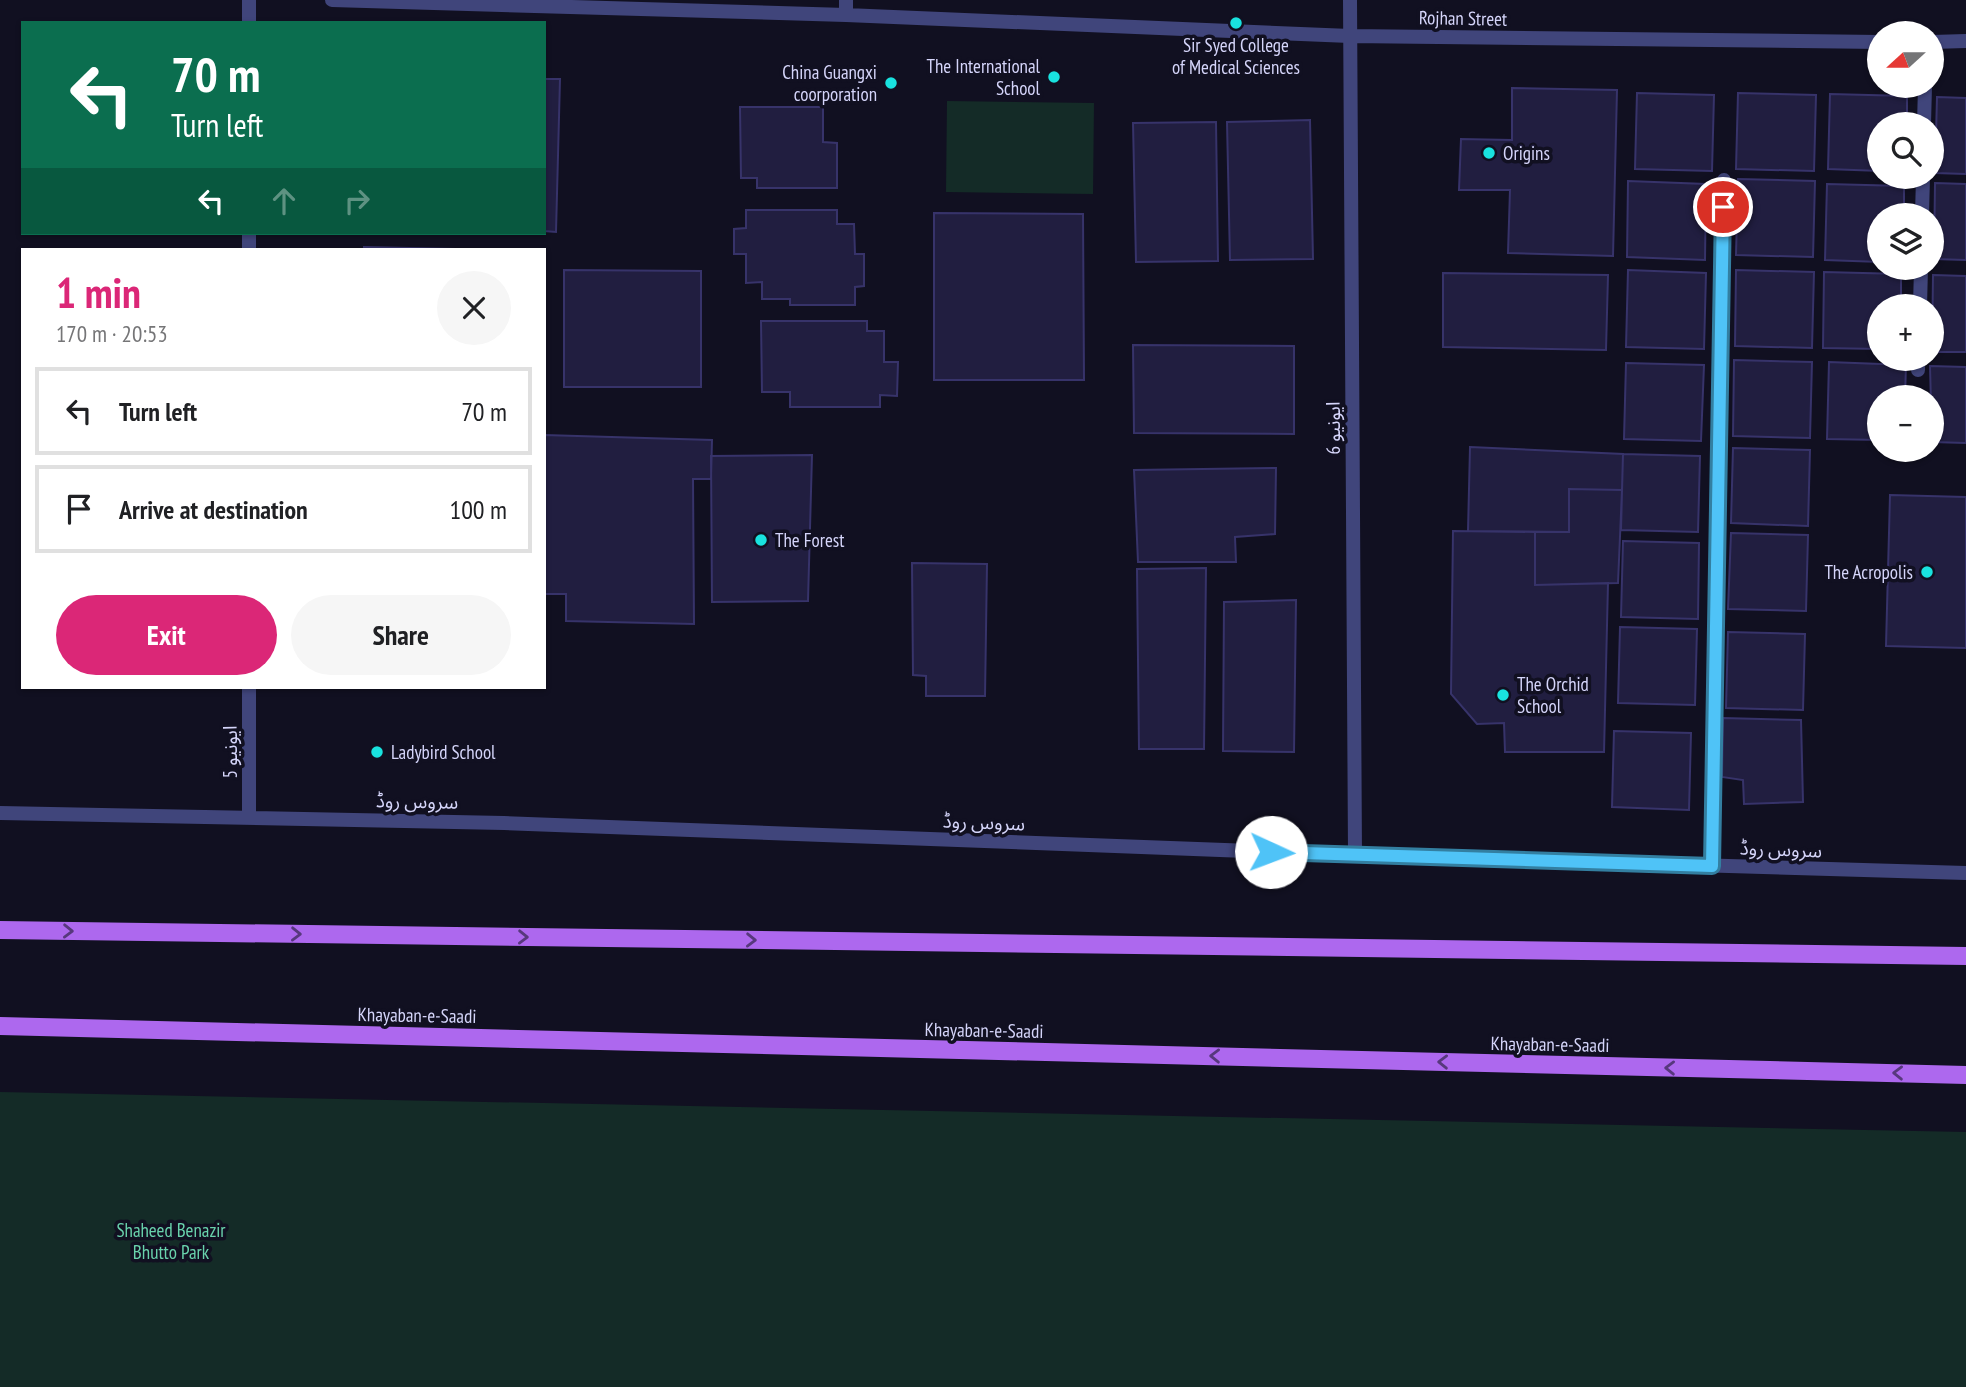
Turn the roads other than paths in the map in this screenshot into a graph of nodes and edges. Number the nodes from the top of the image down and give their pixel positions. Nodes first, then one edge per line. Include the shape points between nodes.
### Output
1 (249, 0) edge
2 (332, 0) edge
3 (1350, 0) edge
4 (846, 7) edge
5 (249, 21) edge
6 (1350, 36) junction
7 (1966, 41) edge
8 (1867, 42) edge
9 (1944, 42) edge
10 (1724, 180) dead end
11 (249, 689) edge
12 (0, 813) edge
13 (249, 817) junction
14 (1355, 855) junction
15 (1712, 866) junction
16 (1966, 873) edge
17 (0, 930) edge
18 (1966, 956) edge
19 (0, 1026) edge
20 (1966, 1075) edge

1 - 5 street
2 - 4 street, Rojhan Street
3 - 6 street, ایونیو 6
4 - 6 street, Rojhan Street
6 - 8 street, Rojhan Street
6 - 14 street, ایونیو 6
7 - 9 street
10 - 15 street
11 - 13 street, ایونیو 5
12 - 13 street, سروس روڈ
13 - 14 street, سروس روڈ via 504,822
14 - 15 street, سروس روڈ
15 - 16 street, سروس روڈ
17 -> 18 main road
20 -> 19 main road, Khayaban-e-Saadi

